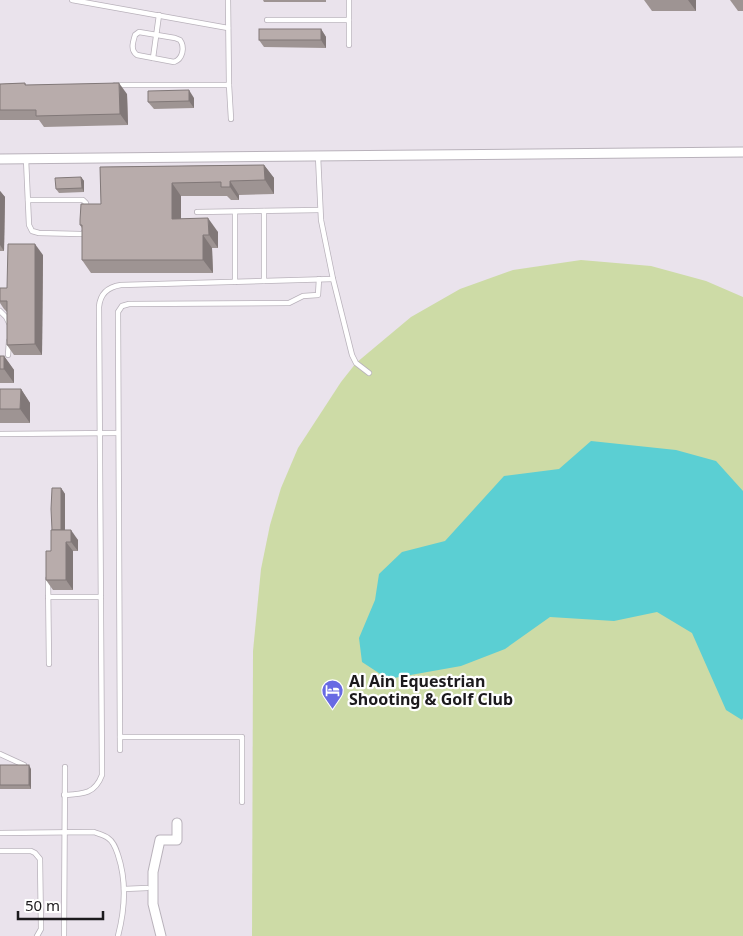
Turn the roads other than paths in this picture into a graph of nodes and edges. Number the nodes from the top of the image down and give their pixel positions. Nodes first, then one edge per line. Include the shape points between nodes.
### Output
1 (72, 0) edge
2 (228, 0) edge
3 (349, 0) edge
4 (159, 16) junction
5 (267, 20) dead end
6 (349, 20) junction
7 (228, 28) junction
8 (156, 35) junction
9 (349, 45) dead end
10 (152, 58) junction
11 (110, 85) edge
12 (229, 85) junction
13 (231, 119) dead end
14 (743, 152) edge
15 (318, 156) junction
16 (0, 159) edge
17 (26, 159) junction
18 (28, 200) junction
19 (320, 210) junction
20 (264, 211) junction
21 (87, 212) edge
22 (197, 212) dead end
23 (235, 212) junction
24 (86, 228) edge
25 (333, 279) junction
26 (319, 280) junction
27 (264, 281) junction
28 (235, 282) junction
29 (0, 311) edge
30 (8, 355) edge
31 (369, 374) dead end
32 (100, 433) junction
33 (118, 433) junction
34 (0, 434) edge
35 (48, 571) edge
36 (48, 597) junction
37 (101, 597) junction
38 (49, 664) dead end
39 (120, 737) junction
40 (120, 750) dead end
41 (0, 754) edge
42 (24, 765) edge
43 (65, 767) dead end
44 (64, 795) junction
45 (242, 802) dead end
46 (177, 823) dead end
47 (64, 832) junction
48 (0, 833) edge
49 (0, 850) edge
50 (124, 889) junction
51 (153, 889) junction
52 (37, 936) edge
53 (64, 936) edge
54 (118, 936) edge
55 (162, 936) edge

1 - 4 lane
2 - 7 lane
3 - 6 lane
4 - 7 lane
4 - 8 lane
5 - 6 lane
6 - 9 lane
7 - 12 lane
8 - 10 lane
8 - 10 lane via 137,33 132,48 137,55
8 - 10 lane via 178,38 183,46 182,56 176,61
11 - 12 lane
12 - 13 lane
14 - 15 street
15 - 17 street
15 - 19 lane
16 - 17 street
17 - 18 lane
18 - 21 lane via 83,200 87,204
18 - 24 lane via 29,225 35,233 80,234
19 - 20 lane
19 - 25 lane
20 - 23 lane
20 - 27 lane
22 - 23 lane
23 - 28 lane
25 - 26 lane
25 - 31 lane via 352,355
26 - 27 lane
26 - 33 lane via 318,295 303,296 289,303 122,306 117,316
27 - 28 lane
28 - 32 lane via 121,285 102,294 99,307
29 - 30 lane via 9,324
32 - 33 lane
32 - 34 lane
32 - 37 lane
33 - 39 lane
35 - 36 lane
36 - 37 lane
36 - 38 lane
37 - 44 lane via 102,774 97,786 87,793
39 - 40 lane
39 - 45 lane via 242,736
41 - 42 lane
43 - 44 lane
44 - 47 lane
46 - 51 street via 177,840 160,840
47 - 48 lane
47 - 50 lane via 94,832 108,838 119,859
47 - 53 lane
49 - 52 lane via 32,851 40,859 41,929
50 - 51 lane
50 - 54 lane
51 - 55 street via 153,904

